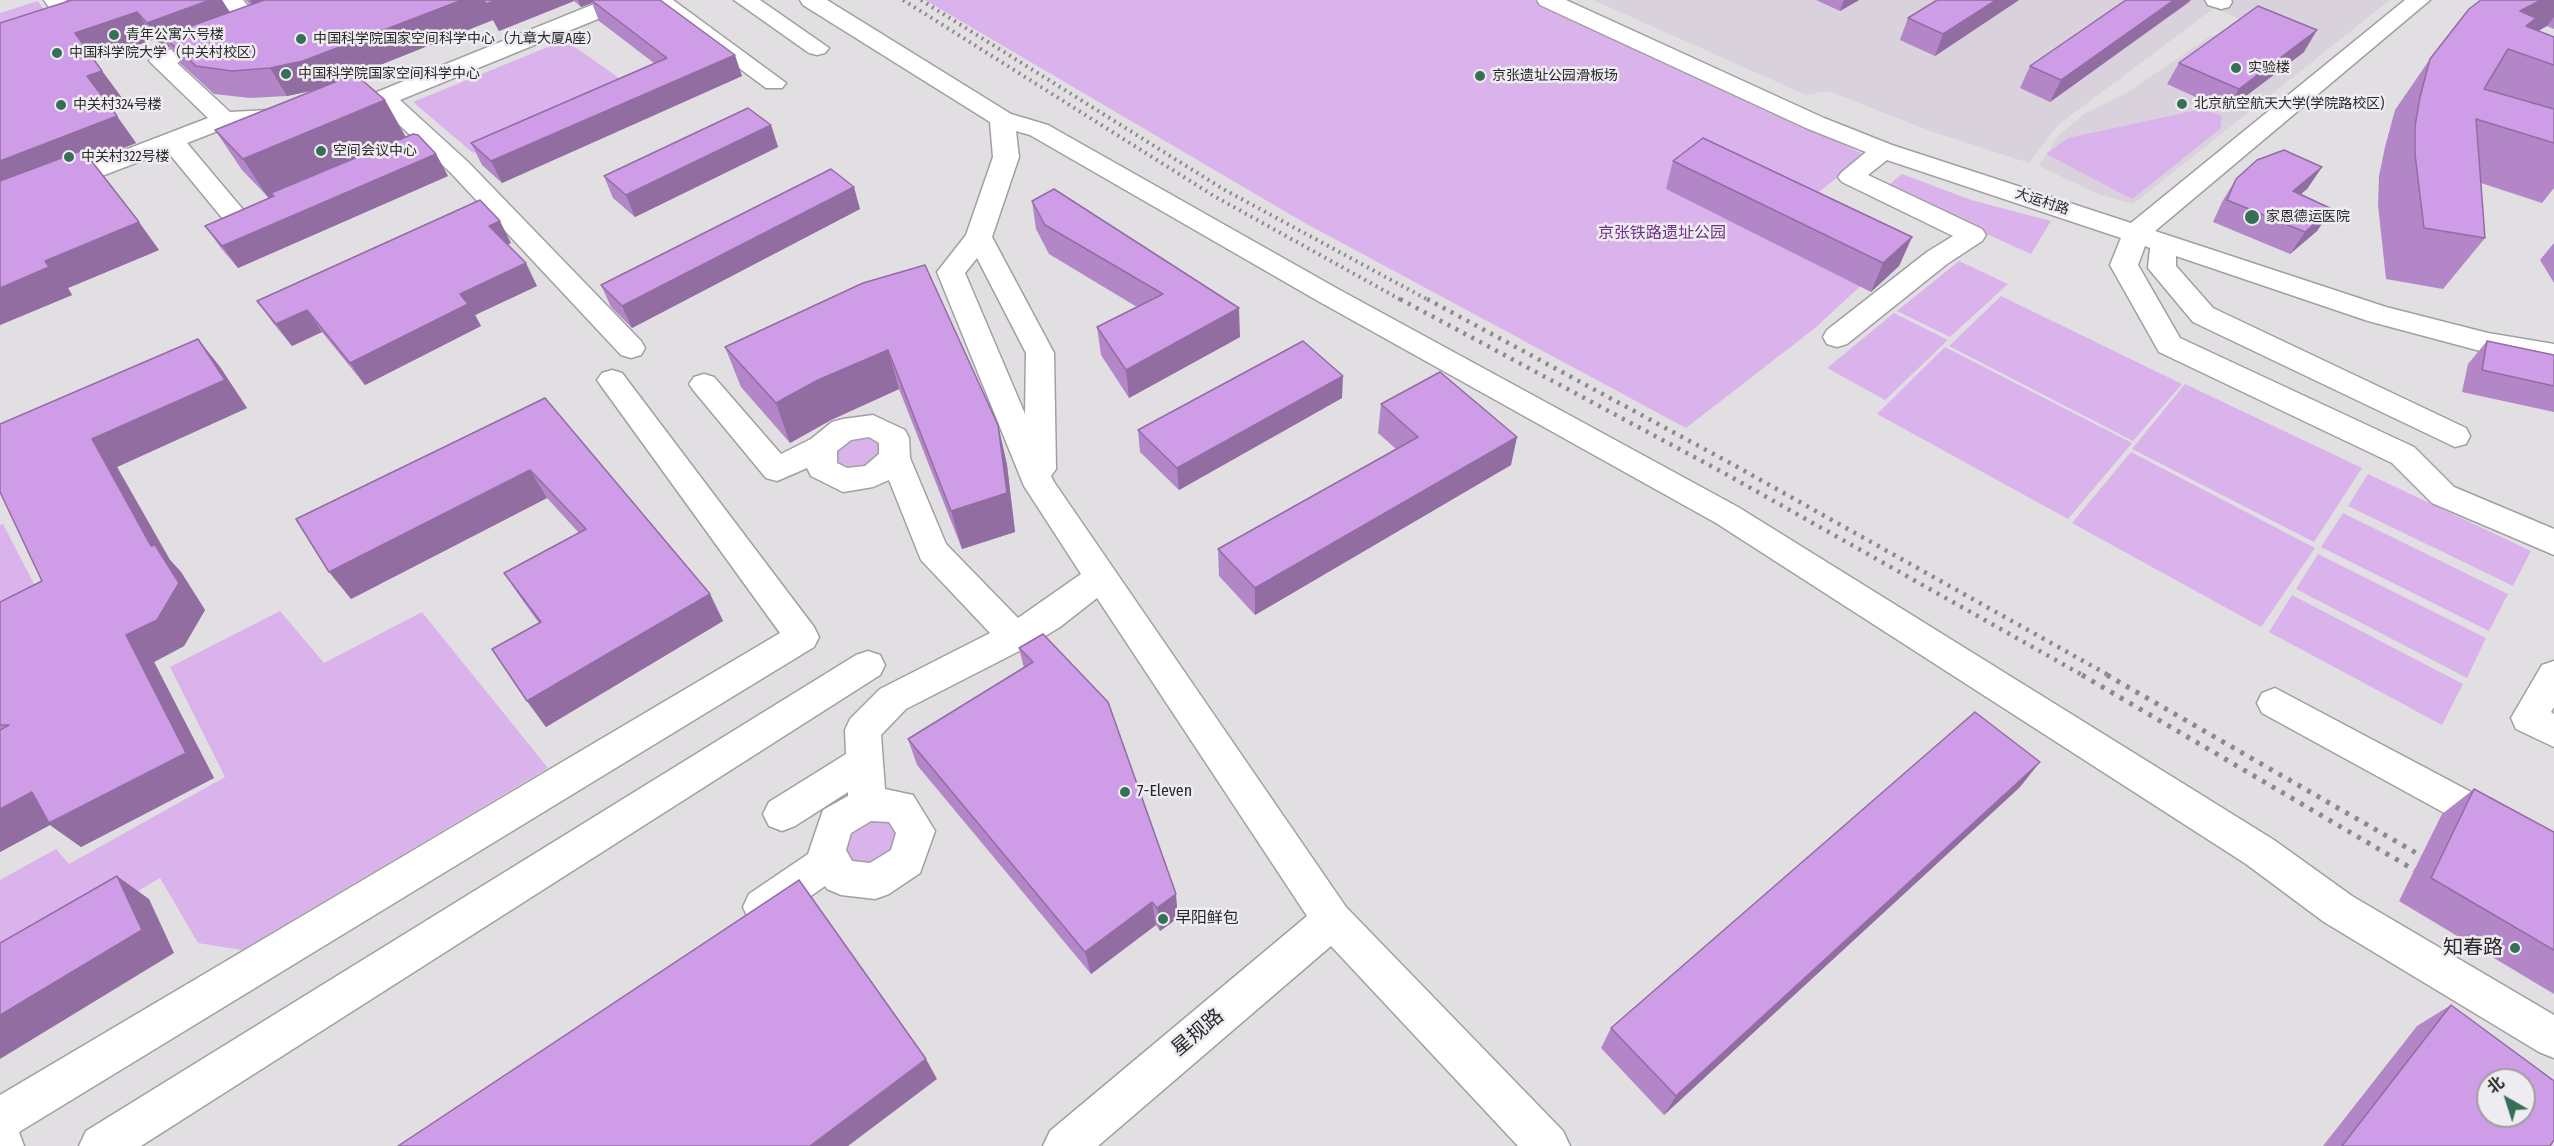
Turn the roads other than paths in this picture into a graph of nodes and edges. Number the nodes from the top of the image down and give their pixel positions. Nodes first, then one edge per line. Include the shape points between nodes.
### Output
1 (55, 0) edge
2 (231, 0) edge
3 (624, 0) edge
4 (658, 0) edge
5 (745, 0) edge
6 (811, 0) edge
7 (1548, 0) edge
8 (2419, 0) edge
9 (841, 7) edge
10 (71, 23) edge
11 (817, 48) dead end
12 (774, 83) dead end
13 (384, 99) junction
14 (1002, 119) junction
15 (224, 120) junction
16 (171, 140) junction
17 (1883, 150) junction
18 (294, 201) edge
19 (0, 207) edge
20 (979, 237) junction
21 (2150, 238) junction
22 (1837, 338) dead end
23 (631, 348) dead end
24 (2554, 354) edge
25 (612, 380) dead end
26 (704, 384) dead end
27 (2455, 436) dead end
28 (822, 447) junction
29 (895, 458) junction
30 (1040, 486) junction
31 (2554, 543) edge
32 (1101, 577) junction
33 (1014, 637) junction
34 (868, 664) dead end
35 (2554, 675) edge
36 (2276, 703) dead end
37 (2554, 732) edge
38 (865, 761) junction
39 (867, 804) junction
40 (782, 814) dead end
41 (2554, 856) edge
42 (831, 860) junction
43 (1332, 920) junction
44 (733, 927) edge
45 (2554, 1038) edge
46 (0, 1119) edge
47 (0, 1140) edge
48 (2, 1146) edge
49 (101, 1146) edge
50 (1065, 1146) edge
51 (1548, 1146) edge

1 - 10 street
2 - 15 street via 264,22 161,61
3 - 13 street
4 - 12 street
5 - 11 street
6 - 9 street
7 - 17 street, 大运村路 via 1815,123
8 - 21 street
9 - 14 street
13 - 15 street via 286,117
13 - 23 street via 421,146
14 - 20 street via 1006,157
14 - 45 street via 1039,130 1727,515 2260,852 2338,909
15 - 16 street
16 - 18 street via 241,224
16 - 19 street
17 - 21 street, 大运村路
17 - 22 street via 1851,177 1973,235 1929,254
20 - 30 street via 1040,353
20 - 30 street via 951,272
21 - 24 street, 大运村路 via 2378,314 2488,343
21 - 27 street via 2162,268 2203,315
21 - 31 street via 2124,265 2169,345 2403,455 2443,495
25 - 46 street via 802,637
26 - 28 street via 777,470
28 - 29 street via 843,430 873,426 894,438
28 - 29 street via 822,468 843,480 873,476
29 - 33 street via 933,552
30 - 32 street
32 - 33 street
32 - 43 street
33 - 38 street via 893,699 863,730
34 - 49 street
35 - 37 street via 2529,718
36 - 41 street
38 - 39 street
38 - 40 street
39 - 42 street via 836,822 826,852
39 - 42 street via 900,807 916,831 906,861 875,881 841,877
42 - 44 street
43 - 50 street, 星规路
43 - 51 street
47 - 48 street

